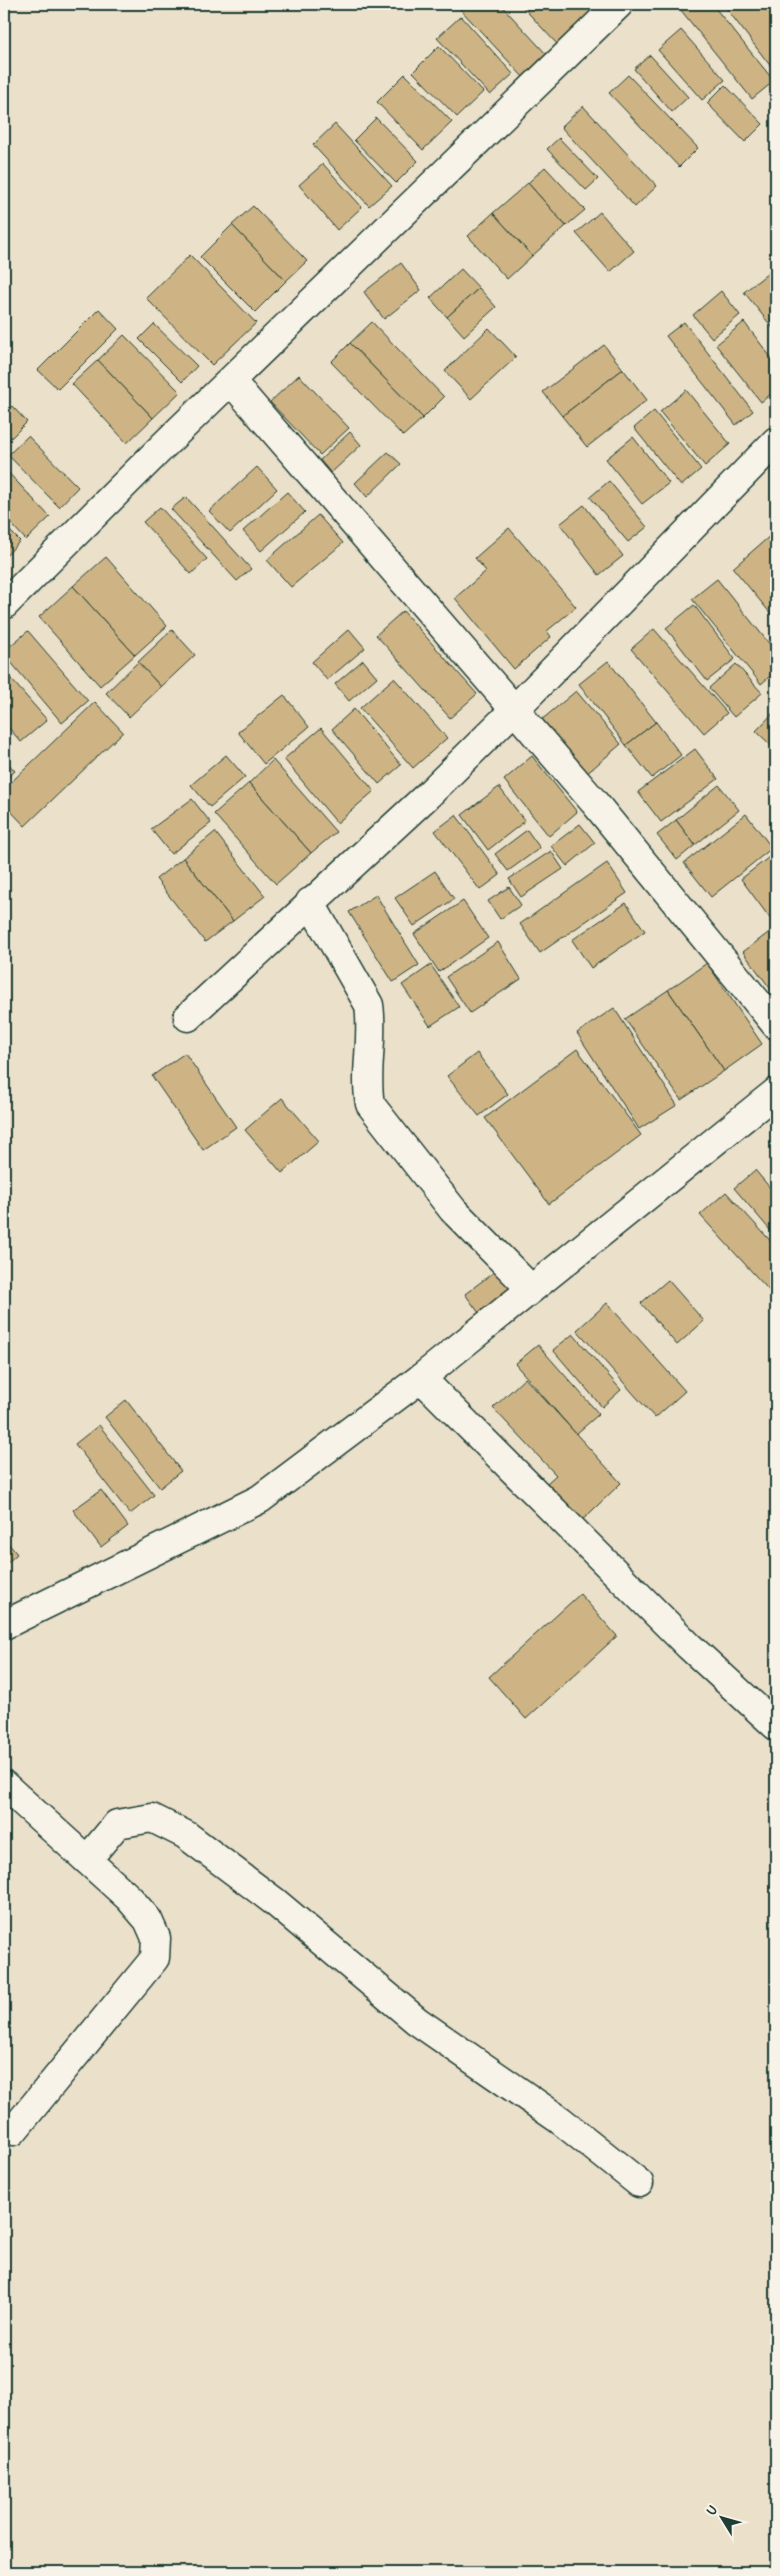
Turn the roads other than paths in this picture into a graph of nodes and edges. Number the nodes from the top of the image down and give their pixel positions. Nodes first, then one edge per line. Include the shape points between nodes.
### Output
1 (619, 4) edge
2 (231, 381) junction
3 (776, 441) edge
4 (4, 605) edge
5 (514, 710) junction
6 (310, 902) junction
7 (188, 1017) dead end
8 (776, 1025) edge
9 (776, 1092) edge
10 (530, 1289) junction
11 (421, 1378) junction
12 (4, 1625) edge
13 (776, 1726) edge
14 (4, 1785) edge
15 (87, 1860) junction
16 (13, 2131) dead end
17 (639, 2183) dead end

1 - 2 street
2 - 4 street
2 - 5 street
3 - 5 street
5 - 6 street
5 - 8 street via 594,802
6 - 7 street
6 - 10 street via 369,1005 372,1023 367,1088 370,1104 453,1210
9 - 10 street
10 - 11 street
11 - 12 street via 260,1499
11 - 13 street via 689,1646
14 - 15 street
15 - 16 street via 148,1920 156,1938 155,1958
15 - 17 street via 117,1824 152,1818 186,1835 275,1902 417,2020 560,2120

